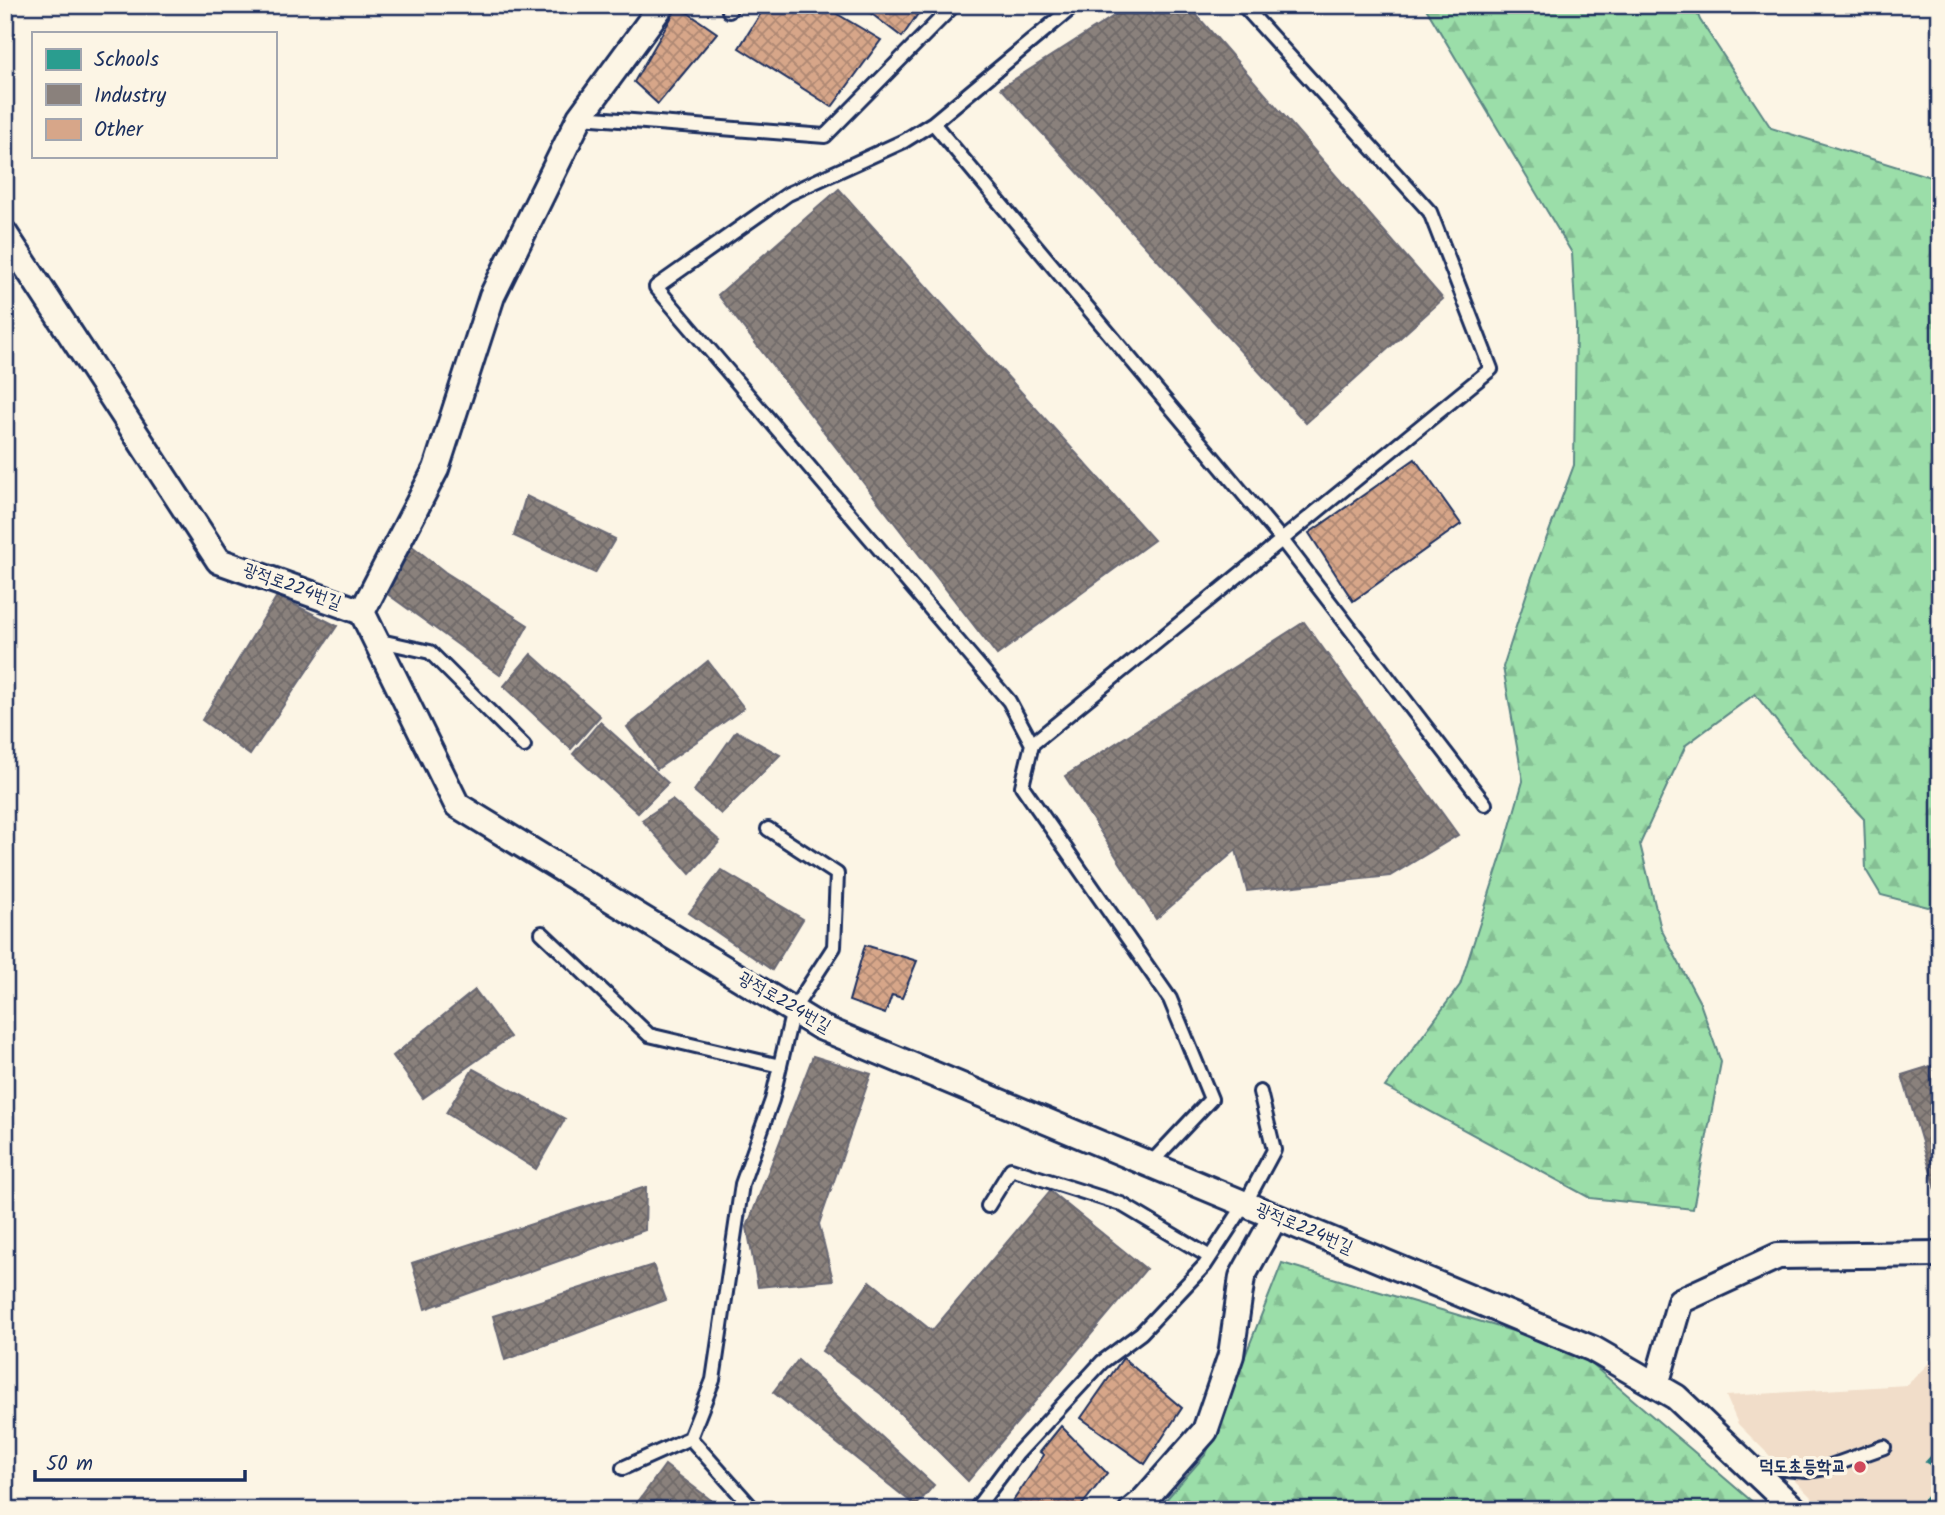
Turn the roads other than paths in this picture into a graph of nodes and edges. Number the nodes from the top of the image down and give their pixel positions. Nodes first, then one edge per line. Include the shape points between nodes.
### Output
1 (662, 5) edge
2 (954, 5) edge
3 (1076, 5) edge
4 (1243, 5) edge
5 (580, 117) junction
6 (933, 124) junction
7 (5, 234) edge
8 (1282, 540) junction
9 (362, 612) junction
10 (376, 640) junction
11 (1032, 744) junction
12 (524, 746) dead end
13 (1485, 804) dead end
14 (768, 829) dead end
15 (542, 933) dead end
16 (793, 1010) junction
17 (780, 1066) junction
18 (1260, 1092) dead end
19 (1150, 1164) junction
20 (1245, 1204) junction
21 (988, 1206) dead end
22 (1275, 1217) junction
23 (1940, 1254) edge
24 (1210, 1257) junction
25 (1656, 1385) junction
26 (690, 1438) junction
27 (1884, 1447) dead end
28 (1748, 1466) junction
29 (623, 1468) dead end
30 (754, 1510) edge
31 (975, 1510) edge
32 (1132, 1510) edge
33 (1795, 1510) edge

1 - 5 street
2 - 5 lane via 825,136
3 - 6 lane
4 - 8 lane via 1430,212 1491,369
5 - 9 street via 492,296 436,469
6 - 8 lane
6 - 11 lane via 788,194 656,287 1009,701
7 - 9 street, 광적로224번길 via 219,561
8 - 11 lane
8 - 13 lane
9 - 10 street, 광적로224번길
10 - 12 lane via 430,652
10 - 16 street, 광적로224번길 via 457,805
11 - 19 lane via 1022,786 1170,999 1210,1099
14 - 16 lane via 837,874 834,947
15 - 17 lane via 649,1035
16 - 17 lane
16 - 19 street, 광적로224번길 via 820,1027
17 - 26 lane via 742,1184 713,1380
18 - 20 lane via 1274,1150
19 - 20 street, 광적로224번길
20 - 22 street, 광적로224번길
20 - 24 lane
21 - 24 lane via 1011,1169 1121,1204
22 - 25 street, 광적로224번길 via 1593,1349
22 - 32 street via 1242,1277 1231,1356 1205,1431
23 - 25 street via 1778,1255 1680,1301
24 - 31 lane via 1141,1333 1102,1363 1017,1454
25 - 28 street, 광적로224번길 via 1676,1397
26 - 29 lane
26 - 30 lane
27 - 28 lane via 1807,1471
28 - 33 street, 광적로224번길

